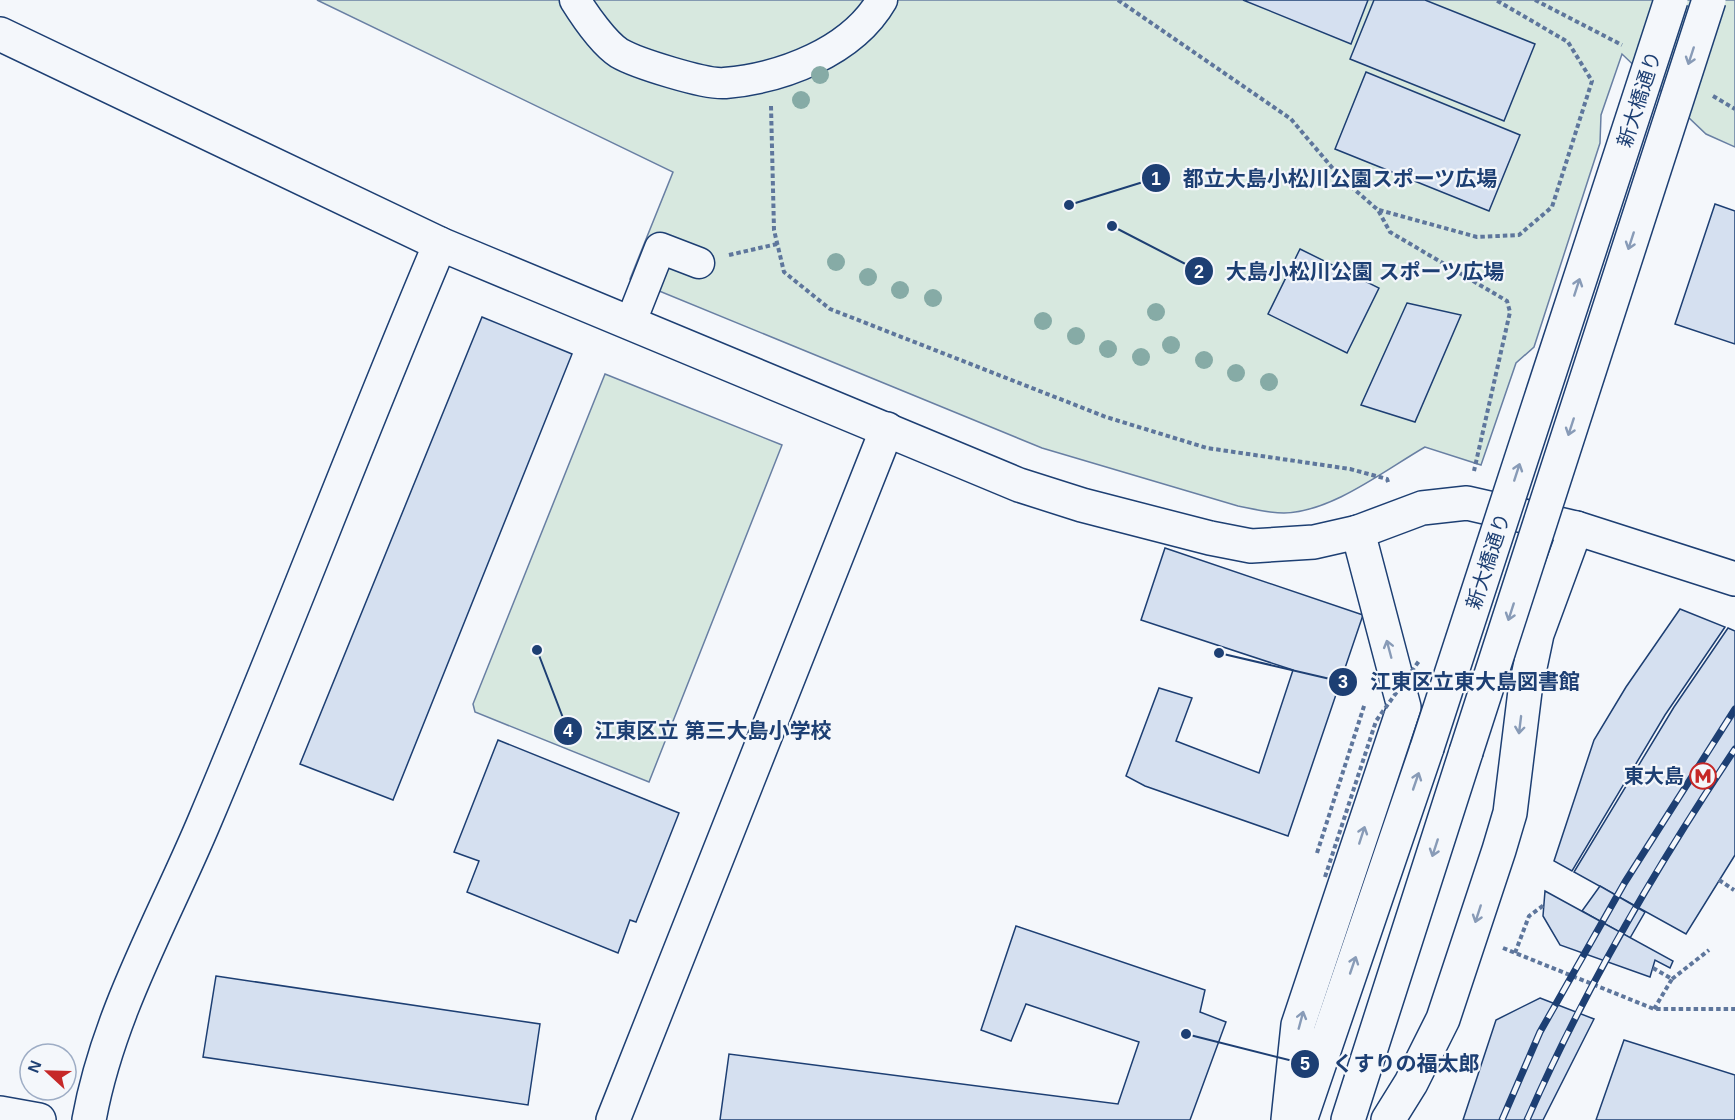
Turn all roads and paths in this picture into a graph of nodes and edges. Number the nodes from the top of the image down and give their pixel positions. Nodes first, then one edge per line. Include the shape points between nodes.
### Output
1 (575, 0) edge
2 (882, 0) edge
3 (1118, 0) edge
4 (1496, 0) edge
5 (1671, 0) edge
6 (1709, 0) edge
7 (0, 34) edge
8 (770, 75) junction
9 (1719, 99) dead end
10 (1735, 109) edge
11 (1378, 210) junction
12 (440, 244) junction
13 (777, 244) junction
14 (699, 262) joint
15 (630, 324) junction
16 (887, 429) junction
17 (1467, 503) junction
18 (1401, 515) junction
19 (1576, 528) junction
20 (1358, 532) junction
21 (1735, 579) edge
22 (1365, 703) dead end
23 (1315, 860) dead end
24 (1719, 880) dead end
25 (1734, 890) edge
26 (1544, 904) dead end
27 (1503, 948) dead end
28 (1709, 950) dead end
29 (1515, 953) junction
30 (1653, 968) dead end
31 (1672, 979) junction
32 (1654, 1009) junction
33 (1735, 1009) edge
34 (0, 1113) edge
35 (39, 1120) edge
36 (89, 1120) edge
37 (613, 1120) edge
38 (1288, 1120) edge
39 (1300, 1120) edge
40 (1348, 1120) edge
41 (1388, 1120) edge

1 - 8 street via 619,52 666,70 723,84
2 - 8 street via 842,43 815,60
3 - 11 path via 1291,119 1340,177
4 - 11 path via 1568,42 1592,81 1552,207 1519,235 1477,237
39 -> 5 main road, 新大橋通り, bridge via 1427,748
6 -> 40 main road, 新大橋通り, bridge
7 - 12 main road
8 - 13 path
9 - 10 path
11 - 17 path via 1390,232 1507,301 1510,312
12 - 15 main road
12 - 36 main road via 205,820 114,1027
13 - 14 path
13 - 18 path via 784,272 830,309 1106,417 1207,448 1350,469 1387,479
14 - 15 street via 660,248
15 - 16 main road
16 - 20 main road via 1019,485 1210,538 1251,546 1314,542
16 - 37 main road
17 - 18 main road via 1422,508
17 - 19 main road
18 - 20 main road
19 - 21 main road
19 -> 41 main road via 1537,634 1525,691 1510,813 1499,850 1443,1019
38 -> 20 main road via 1298,1025 1404,707
22 - 23 path
24 - 25 path
26 - 29 path via 1529,916
27 - 29 path
28 - 31 path
29 - 32 path
30 - 31 path
31 - 32 path
32 - 33 path
34 - 35 main road

